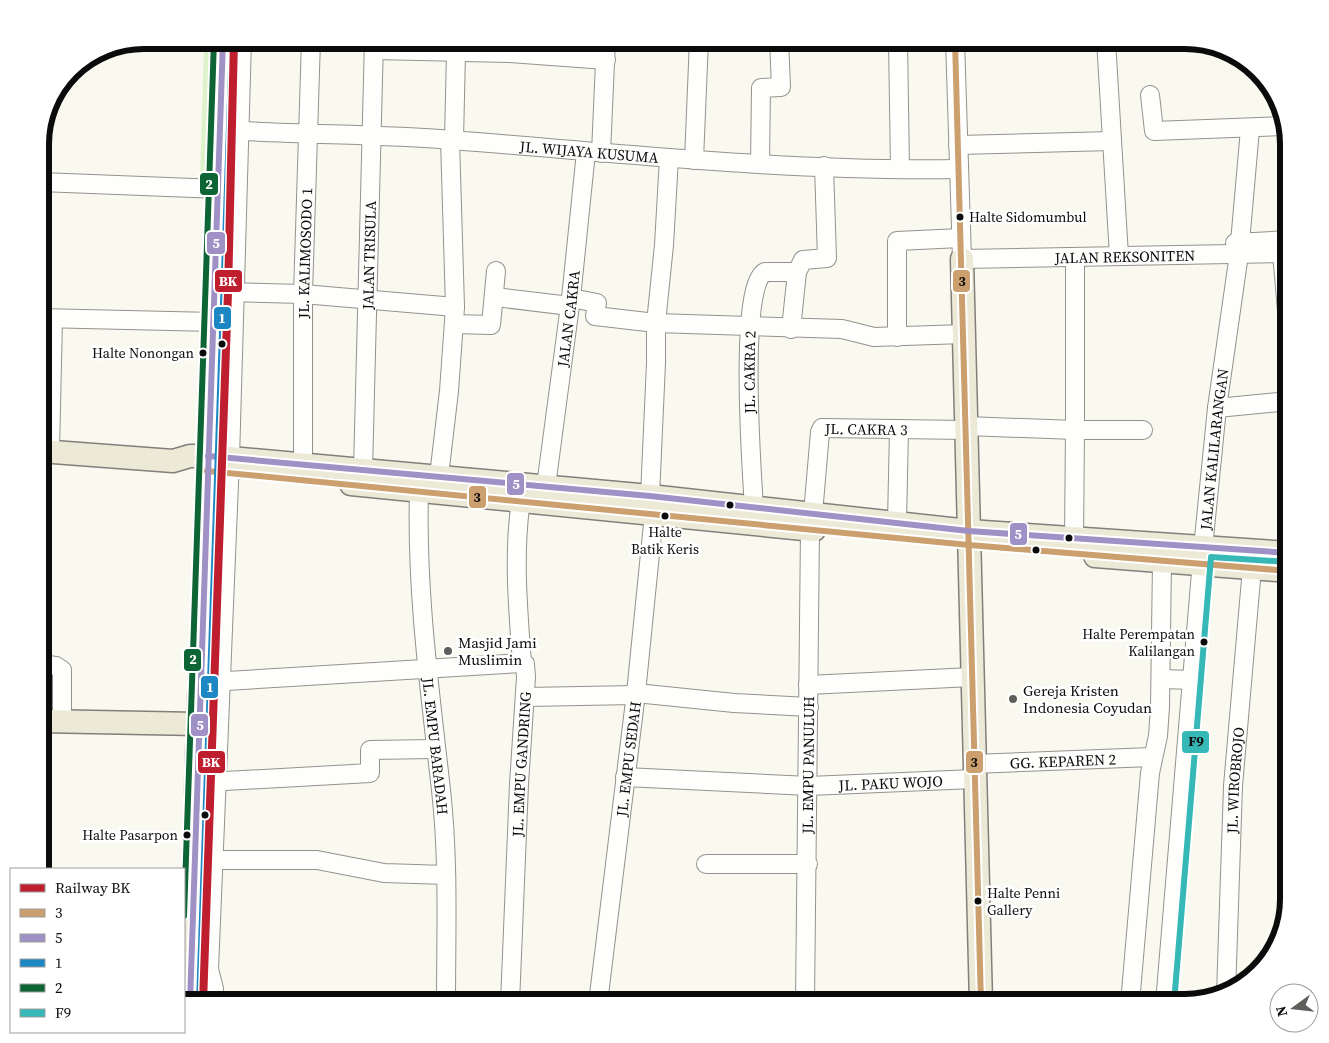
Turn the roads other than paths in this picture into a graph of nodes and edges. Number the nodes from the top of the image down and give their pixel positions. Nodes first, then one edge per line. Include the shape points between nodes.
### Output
1 (224, 49) edge
2 (241, 49) edge
3 (311, 49) edge
4 (374, 49) edge
5 (421, 49) edge
6 (606, 49) edge
7 (699, 49) edge
8 (779, 49) edge
9 (898, 49) edge
10 (955, 49) edge
11 (1107, 49) edge
12 (456, 52) junction
13 (606, 60) junction
14 (1150, 95) dead end
15 (1278, 127) edge
16 (1250, 129) junction
17 (230, 130) junction
18 (309, 133) junction
19 (372, 136) junction
20 (452, 140) junction
21 (1112, 141) junction
22 (958, 145) junction
23 (594, 152) junction
24 (670, 158) junction
25 (694, 160) junction
26 (760, 163) junction
27 (824, 166) junction
28 (900, 169) junction
29 (959, 169) junction
30 (49, 182) edge
31 (219, 189) junction
32 (1143, 246) dead end
33 (961, 248) junction
34 (1239, 248) junction
35 (1280, 249) edge
36 (1119, 256) junction
37 (1075, 257) junction
38 (496, 272) dead end
39 (798, 272) junction
40 (225, 292) junction
41 (303, 294) junction
42 (495, 297) junction
43 (367, 300) junction
44 (571, 302) junction
45 (454, 316) junction
46 (49, 318) edge
47 (214, 322) junction
48 (656, 323) junction
49 (750, 327) junction
50 (791, 329) junction
51 (964, 334) junction
52 (897, 337) junction
53 (1280, 402) edge
54 (1217, 408) junction
55 (967, 428) junction
56 (899, 429) junction
57 (1075, 430) junction
58 (1143, 430) dead end
59 (49, 451) edge
60 (218, 465) junction
61 (303, 465) junction
62 (363, 470) junction
63 (439, 476) junction
64 (546, 486) junction
65 (419, 491) junction
66 (521, 500) junction
67 (651, 508) junction
68 (754, 508) junction
69 (811, 522) junction
70 (897, 523) junction
71 (969, 538) junction
72 (1074, 539) junction
73 (1280, 553) edge
74 (1203, 556) junction
75 (1162, 561) junction
76 (1252, 568) junction
77 (1280, 570) edge
78 (522, 663) junction
79 (49, 665) edge
80 (427, 669) junction
81 (972, 677) junction
82 (1161, 679) junction
83 (1193, 680) junction
84 (210, 682) junction
85 (808, 685) junction
86 (636, 694) junction
87 (526, 697) junction
88 (808, 707) junction
89 (49, 721) edge
90 (62, 722) junction
91 (198, 724) junction
92 (434, 749) junction
93 (1152, 757) junction
94 (974, 772) junction
95 (625, 777) junction
96 (207, 781) junction
97 (809, 786) junction
98 (204, 860) junction
99 (706, 864) dead end
100 (808, 864) junction
101 (446, 875) junction
102 (1226, 985) edge
103 (214, 989) dead end
104 (191, 994) edge
105 (446, 994) edge
106 (510, 994) edge
107 (599, 994) edge
108 (806, 994) edge
109 (981, 994) edge
110 (1131, 994) edge
111 (1166, 994) edge

1 - 17 main road
2 - 17 street
3 - 18 street, JL. KALIMOSODO 1
4 - 19 street, JALAN TRISULA
5 - 12 street
6 - 13 street, JALAN CAKRA
7 - 25 street
8 - 26 street via 781,87 756,88
9 - 28 street
10 - 22 street
11 - 21 street
12 - 13 street via 510,52
12 - 20 street
13 - 23 street, JALAN CAKRA
14 - 16 street via 1154,131
15 - 16 street
16 - 34 street, JALAN KALILARANGAN
17 - 18 street, JL. WIJAYA KUSUMA
17 - 31 main road
17 - 40 street
18 - 19 street, JL. WIJAYA KUSUMA
18 - 41 street, JL. KALIMOSODO 1
19 - 20 street, JL. WIJAYA KUSUMA
19 - 43 street, JALAN TRISULA
20 - 23 street, JL. WIJAYA KUSUMA
20 - 45 street
21 - 22 street
21 - 36 street
22 - 29 street
23 - 24 street, JL. WIJAYA KUSUMA
23 - 44 street, JALAN CAKRA
24 - 25 street, JL. WIJAYA KUSUMA
24 - 48 street, JL. EMPU SEDAH
25 - 26 street, JL. WIJAYA KUSUMA
26 - 27 street, JL. WIJAYA KUSUMA
27 - 28 street, JL. WIJAYA KUSUMA
27 - 39 street via 827,259 804,259
28 - 29 street, JL. WIJAYA KUSUMA
29 - 33 street
30 - 31 street
31 - 40 main road
32 - 34 street
33 - 37 street, JALAN REKSONITEN
33 - 51 main road
33 - 52 street, JALAN REKSONITEN via 897,241
34 - 35 street, JALAN REKSONITEN
34 - 36 street, JALAN REKSONITEN
34 - 54 street, JALAN KALILARANGAN
36 - 37 street, JALAN REKSONITEN
37 - 57 street
38 - 42 street
39 - 49 street, JL. CAKRA 2 via 767,271 759,275
39 - 50 street
40 - 41 street
40 - 47 main road
40 - 60 street
41 - 43 street
41 - 61 street, JL. KALIMOSODO 1
42 - 44 street
42 - 45 street via 490,326
43 - 45 street
43 - 62 street, JALAN TRISULA
44 - 48 street via 597,303 596,316
44 - 64 street, JALAN CAKRA
45 - 63 street via 450,391
46 - 47 street
47 - 60 main road
48 - 49 street
48 - 67 street, JL. EMPU SEDAH
49 - 50 street
49 - 68 street, JL. CAKRA 2 via 748,404
50 - 52 street via 842,330 874,337
51 - 52 street
51 - 55 main road
53 - 54 street
54 - 74 street, JALAN KALILARANGAN
55 - 56 street, JL. CAKRA 3
55 - 57 street, JL. CAKRA 3
55 - 71 main road
56 - 69 street, JL. CAKRA 3 via 822,428
56 - 70 street
57 - 58 street, JL. CAKRA 3
57 - 72 street
59 - 60 main road via 173,461 190,456
60 - 61 main road
60 - 65 main road
60 - 84 main road
61 - 62 main road
62 - 63 main road
63 - 64 main road
64 - 67 main road
65 - 66 main road
65 - 80 street, JL. EMPU BARADAH via 418,560
66 - 67 main road
66 - 78 street, JL. EMPU GANDRING via 517,568
67 - 68 main road
67 - 69 main road
67 - 86 street, JL. EMPU SEDAH
68 - 69 main road
69 - 70 main road
69 - 71 main road
69 - 85 street, JL. EMPU PANULUH
70 - 71 main road
71 - 72 main road
71 - 75 main road
71 - 81 main road
72 - 74 main road
73 - 74 main road
74 - 75 main road
74 - 76 main road
74 - 83 street, JALAN KALILARANGAN
75 - 82 street
76 - 77 main road
76 - 102 street, JL. WIROBROJO via 1233,786
78 - 80 street
78 - 87 street, JL. EMPU GANDRING via 526,672
79 - 90 street via 62,670
80 - 84 street
80 - 92 street, JL. EMPU BARADAH
81 - 85 street
81 - 94 main road
82 - 83 street
82 - 93 street via 1158,736
83 - 111 street, JALAN KALILARANGAN
84 - 91 main road
84 - 96 street
85 - 88 street, JL. EMPU PANULUH
86 - 87 street
86 - 88 street
86 - 95 street, JL. EMPU SEDAH
87 - 106 street, JL. EMPU GANDRING via 518,794
88 - 97 street, JL. EMPU PANULUH
89 - 90 main road
90 - 91 main road
91 - 96 main road
92 - 96 street via 370,750 370,773
92 - 101 street, JL. EMPU BARADAH via 441,790
93 - 94 street, GG. KEPAREN 2
93 - 110 street
94 - 97 street, JL. PAKU WOJO
94 - 109 main road
95 - 97 street, JL. PAKU WOJO
95 - 107 street, JL. EMPU SEDAH
96 - 98 main road
97 - 100 street, JL. EMPU PANULUH
98 - 101 street via 317,860 392,874
98 - 103 street via 209,968
98 - 104 main road
99 - 100 street
100 - 108 street, JL. EMPU PANULUH
101 - 105 street, JL. EMPU BARADAH

